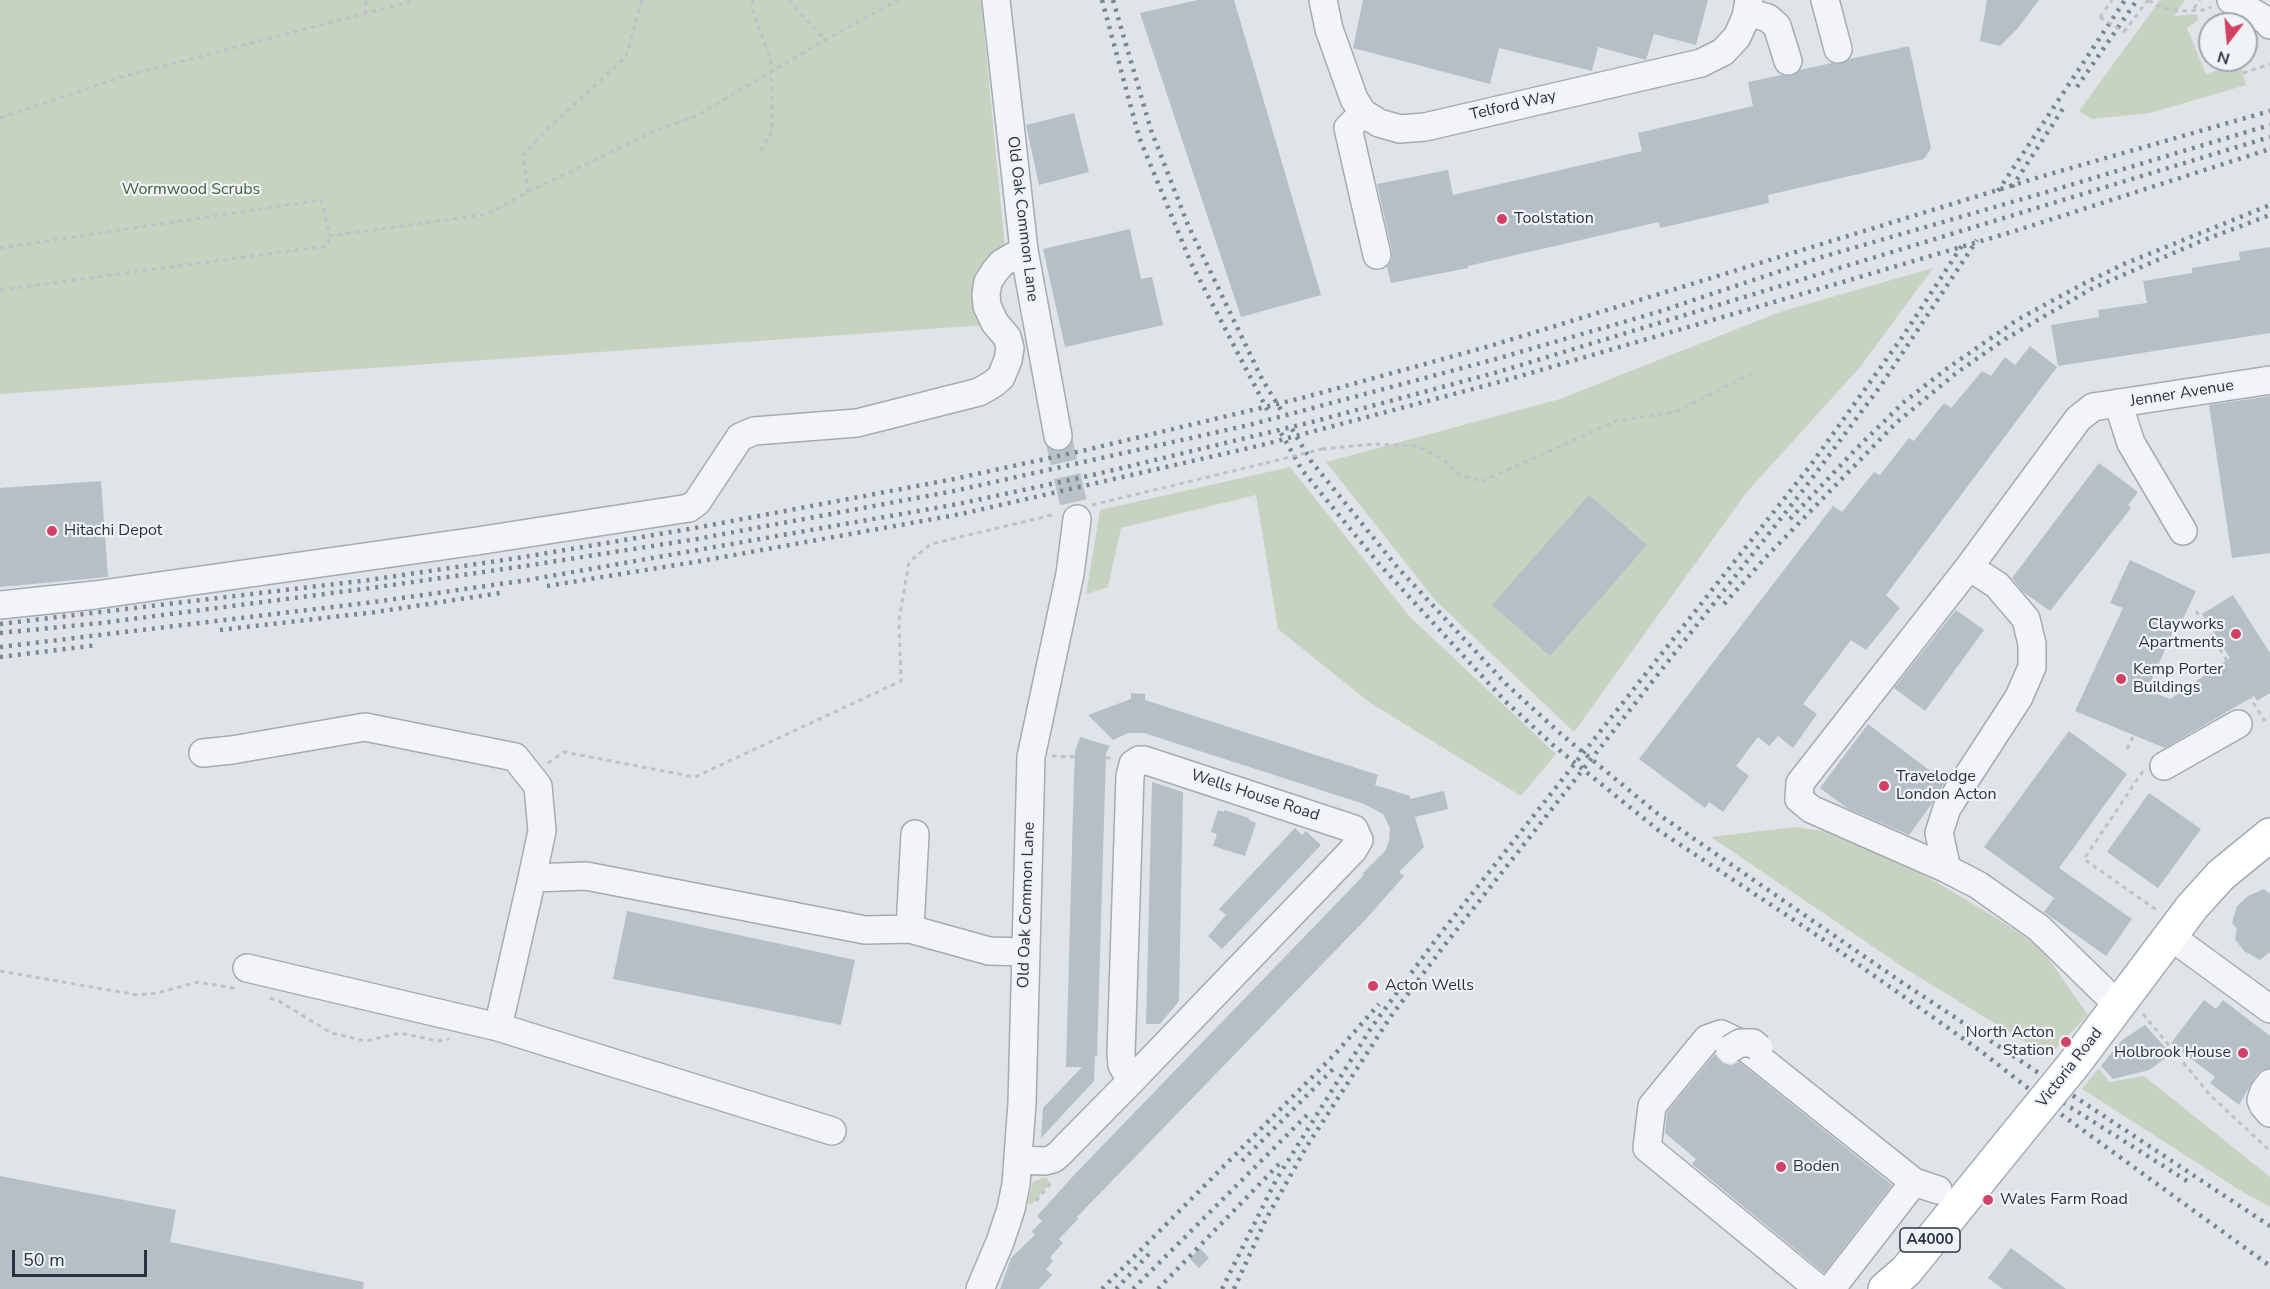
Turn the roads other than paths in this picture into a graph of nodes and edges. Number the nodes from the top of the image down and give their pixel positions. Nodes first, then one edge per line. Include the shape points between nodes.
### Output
1 (996, 0) edge
2 (1323, 0) edge
3 (1825, 0) edge
4 (2224, 2) edge
5 (1748, 6) edge
6 (2270, 25) edge
7 (1838, 49) dead end
8 (1788, 61) dead end
9 (1363, 112) junction
10 (1024, 250) junction
11 (1377, 255) dead end
12 (2270, 380) edge
13 (2106, 405) junction
14 (1058, 436) tunnel mouth
15 (1072, 513) tunnel mouth
16 (2183, 531) dead end
17 (1969, 567) junction
18 (0, 605) edge
19 (2238, 724) dead end
20 (203, 753) dead end
21 (2154, 768) road end
22 (915, 834) dead end
23 (2270, 835) edge
24 (1947, 869) junction
25 (532, 878) junction
26 (2168, 926) junction
27 (910, 929) junction
28 (1026, 952) junction
29 (243, 979) road end
30 (2129, 1007) junction
31 (2270, 1010) edge
32 (498, 1028) junction
33 (1131, 1081) junction
34 (2270, 1083) edge
35 (2270, 1113) edge
36 (832, 1131) dead end
37 (1019, 1160) junction
38 (1946, 1191) junction
39 (980, 1289) edge
40 (1819, 1289) edge
41 (1831, 1289) edge
42 (1885, 1289) edge

1 - 10 street, Old Oak Common Lane
2 - 9 street via 1345,76
3 - 7 street
4 - 6 street
5 - 8 street via 1777,26
5 - 9 street, Telford Way via 1737,37 1723,52 1701,63 1425,127 1400,129 1379,123
9 - 11 street via 1348,129
10 - 14 street, Old Oak Common Lane
10 - 18 street via 994,271 988,282 987,306 1010,348 1005,368 993,384 979,392 857,423 754,431 740,437 698,502 689,508 477,541
12 - 13 street, Jenner Avenue
13 - 16 street
13 - 17 street via 2078,419
15 - 28 street, Old Oak Common Lane via 1070,574 1031,757
17 - 24 street via 1997,585 2026,619 2032,666 2019,697 1947,808 1939,833
17 - 24 street via 1800,783 1799,799 1811,809
19 - 21 street
20 - 25 street via 365,727 515,758 538,786 542,831
22 - 27 street
23 - 26 main road, A4000
24 - 30 street via 1978,885 2039,928
25 - 27 street via 586,876 865,930
25 - 32 street
26 - 30 main road, Victoria Road / A4000
26 - 31 street
27 - 28 street via 988,951
28 - 37 street, Old Oak Common Lane
29 - 32 street
30 - 38 main road, Victoria Road / A4000, bridge
32 - 36 street
33 - 33 street, Wells House Road via 1353,850 1359,840 1354,829 1144,760 1133,764 1120,1054
33 - 37 street, Wells House Road via 1053,1159
34 - 35 street via 2261,1100
37 - 39 street, Old Oak Common Lane via 1011,1209
38 - 40 street via 1743,1047 1721,1034 1707,1039 1652,1106 1647,1148
38 - 41 street
38 - 42 main road, Victoria Road / A4000 via 1906,1270

